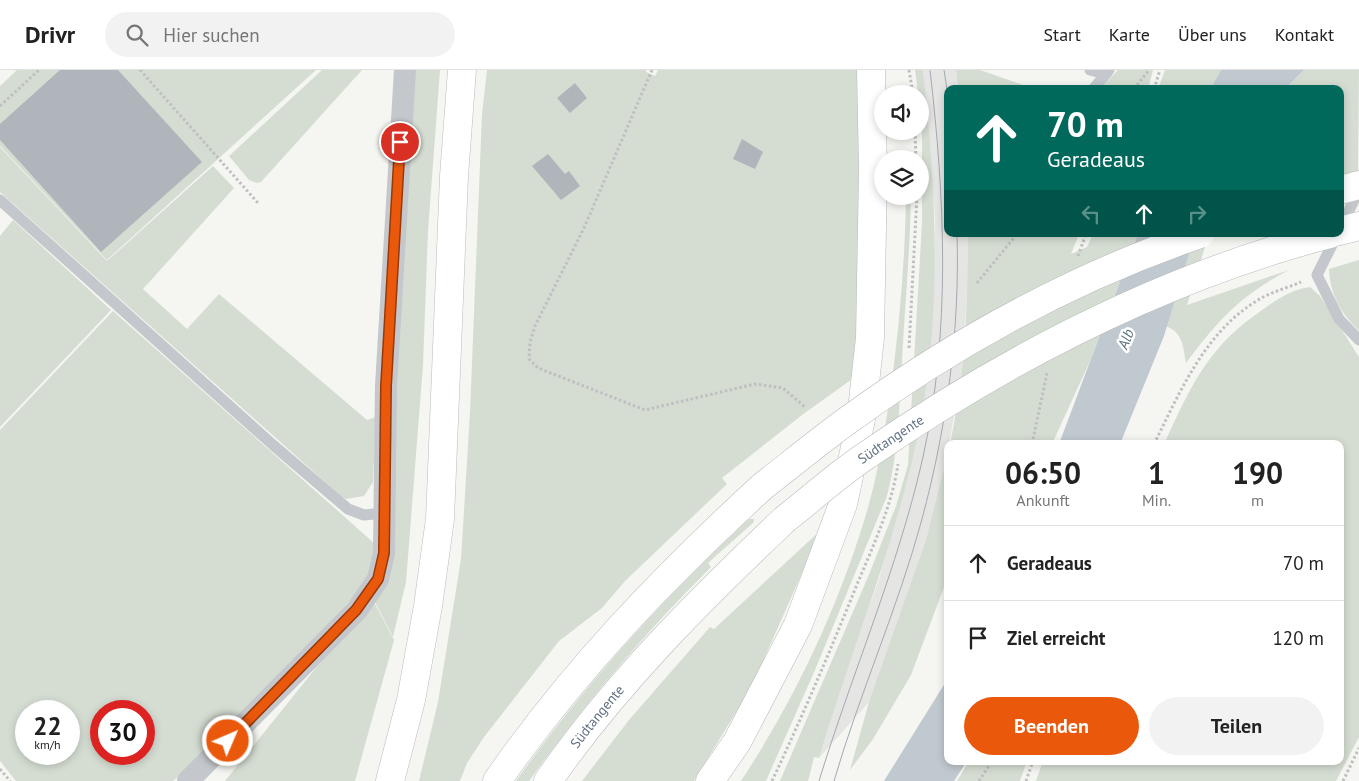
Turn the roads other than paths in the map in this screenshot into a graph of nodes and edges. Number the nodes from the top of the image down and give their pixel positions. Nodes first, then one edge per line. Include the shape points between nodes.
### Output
1 (405, 70) edge
2 (462, 70) edge
3 (871, 70) edge
4 (1090, 70) edge
5 (1109, 71) edge
6 (1097, 85) edge
7 (1359, 185) edge
8 (1344, 189) edge
9 (1359, 190) edge
10 (0, 200) edge
11 (1344, 221) edge
12 (1359, 226) edge
13 (1344, 230) edge
14 (1192, 237) edge
15 (1318, 237) edge
16 (1336, 237) edge
17 (1359, 340) edge
18 (384, 513) junction
19 (188, 781) edge
20 (390, 781) edge
21 (497, 781) edge
22 (548, 781) edge
23 (710, 781) edge

1 - 18 street via 386,386
2 - 20 main road via 454,176 440,518 427,616 411,700
3 - 23 main road via 870,338 860,419 843,504 798,625 737,742
4 - 5 lane via 1101,74
5 - 6 lane
7 - 8 main road
9 - 11 lane
10 - 18 lane via 348,509 364,514
12 - 13 main road
14 - 21 main road, bridge via 1111,268 1014,316 924,369 763,486 650,594 596,653
15 - 22 main road, Südtangente, bridge via 1287,245 1135,301 1038,348 862,458 784,520 706,594 641,665
16 - 17 lane via 1317,275 1339,319
18 - 19 street via 384,553 378,579 356,610

